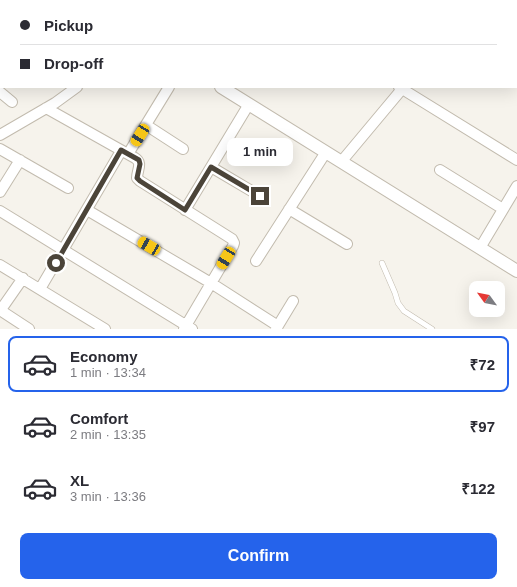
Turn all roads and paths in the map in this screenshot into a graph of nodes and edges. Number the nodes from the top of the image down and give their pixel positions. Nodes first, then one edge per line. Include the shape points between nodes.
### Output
1 (76, 88) edge
2 (168, 88) edge
3 (224, 88) edge
4 (400, 88) edge
5 (0, 92) edge
6 (12, 102) dead end
7 (249, 104) junction
8 (46, 108) junction
9 (146, 125) junction
10 (0, 135) edge
11 (0, 149) edge
12 (183, 149) dead end
13 (124, 152) junction
14 (326, 152) junction
15 (20, 160) junction
16 (517, 160) edge
17 (341, 162) junction
18 (211, 167) junction
19 (440, 170) dead end
20 (517, 186) edge
21 (68, 188) dead end
22 (0, 192) edge
23 (260, 196) dead end
24 (289, 209) junction
25 (503, 209) junction
26 (86, 210) junction
27 (185, 210) junction
28 (0, 211) edge
29 (347, 244) dead end
30 (480, 248) junction
31 (63, 250) junction
32 (256, 261) dead end
33 (382, 263) dead end
34 (0, 264) edge
35 (517, 271) edge
36 (23, 278) junction
37 (211, 283) junction
38 (40, 289) junction
39 (293, 301) dead end
40 (0, 310) edge
41 (187, 328) edge
42 (277, 328) edge
43 (29, 329) edge
44 (105, 329) edge
45 (432, 329) edge

1 - 8 street
2 - 9 street
3 - 7 street
4 - 16 street
4 - 17 street
5 - 6 street
7 - 14 street
7 - 18 street
8 - 10 street
8 - 13 street
9 - 12 street
9 - 13 street
11 - 15 street
13 - 26 street
13 - 27 street via 139,160 137,178 140,181
14 - 17 street
14 - 24 street
15 - 21 street
15 - 22 street
17 - 30 street
18 - 23 street
18 - 27 street
19 - 25 street
20 - 25 street
24 - 29 street
24 - 32 street
25 - 30 street
26 - 31 street
26 - 37 street
27 - 37 street via 234,242
28 - 31 street
30 - 35 street
31 - 38 street
31 - 41 street
33 - 45 lane via 398,303 404,311
34 - 36 street
36 - 38 street
36 - 40 street
37 - 41 street
37 - 42 street
38 - 44 street
39 - 42 street
40 - 43 street

